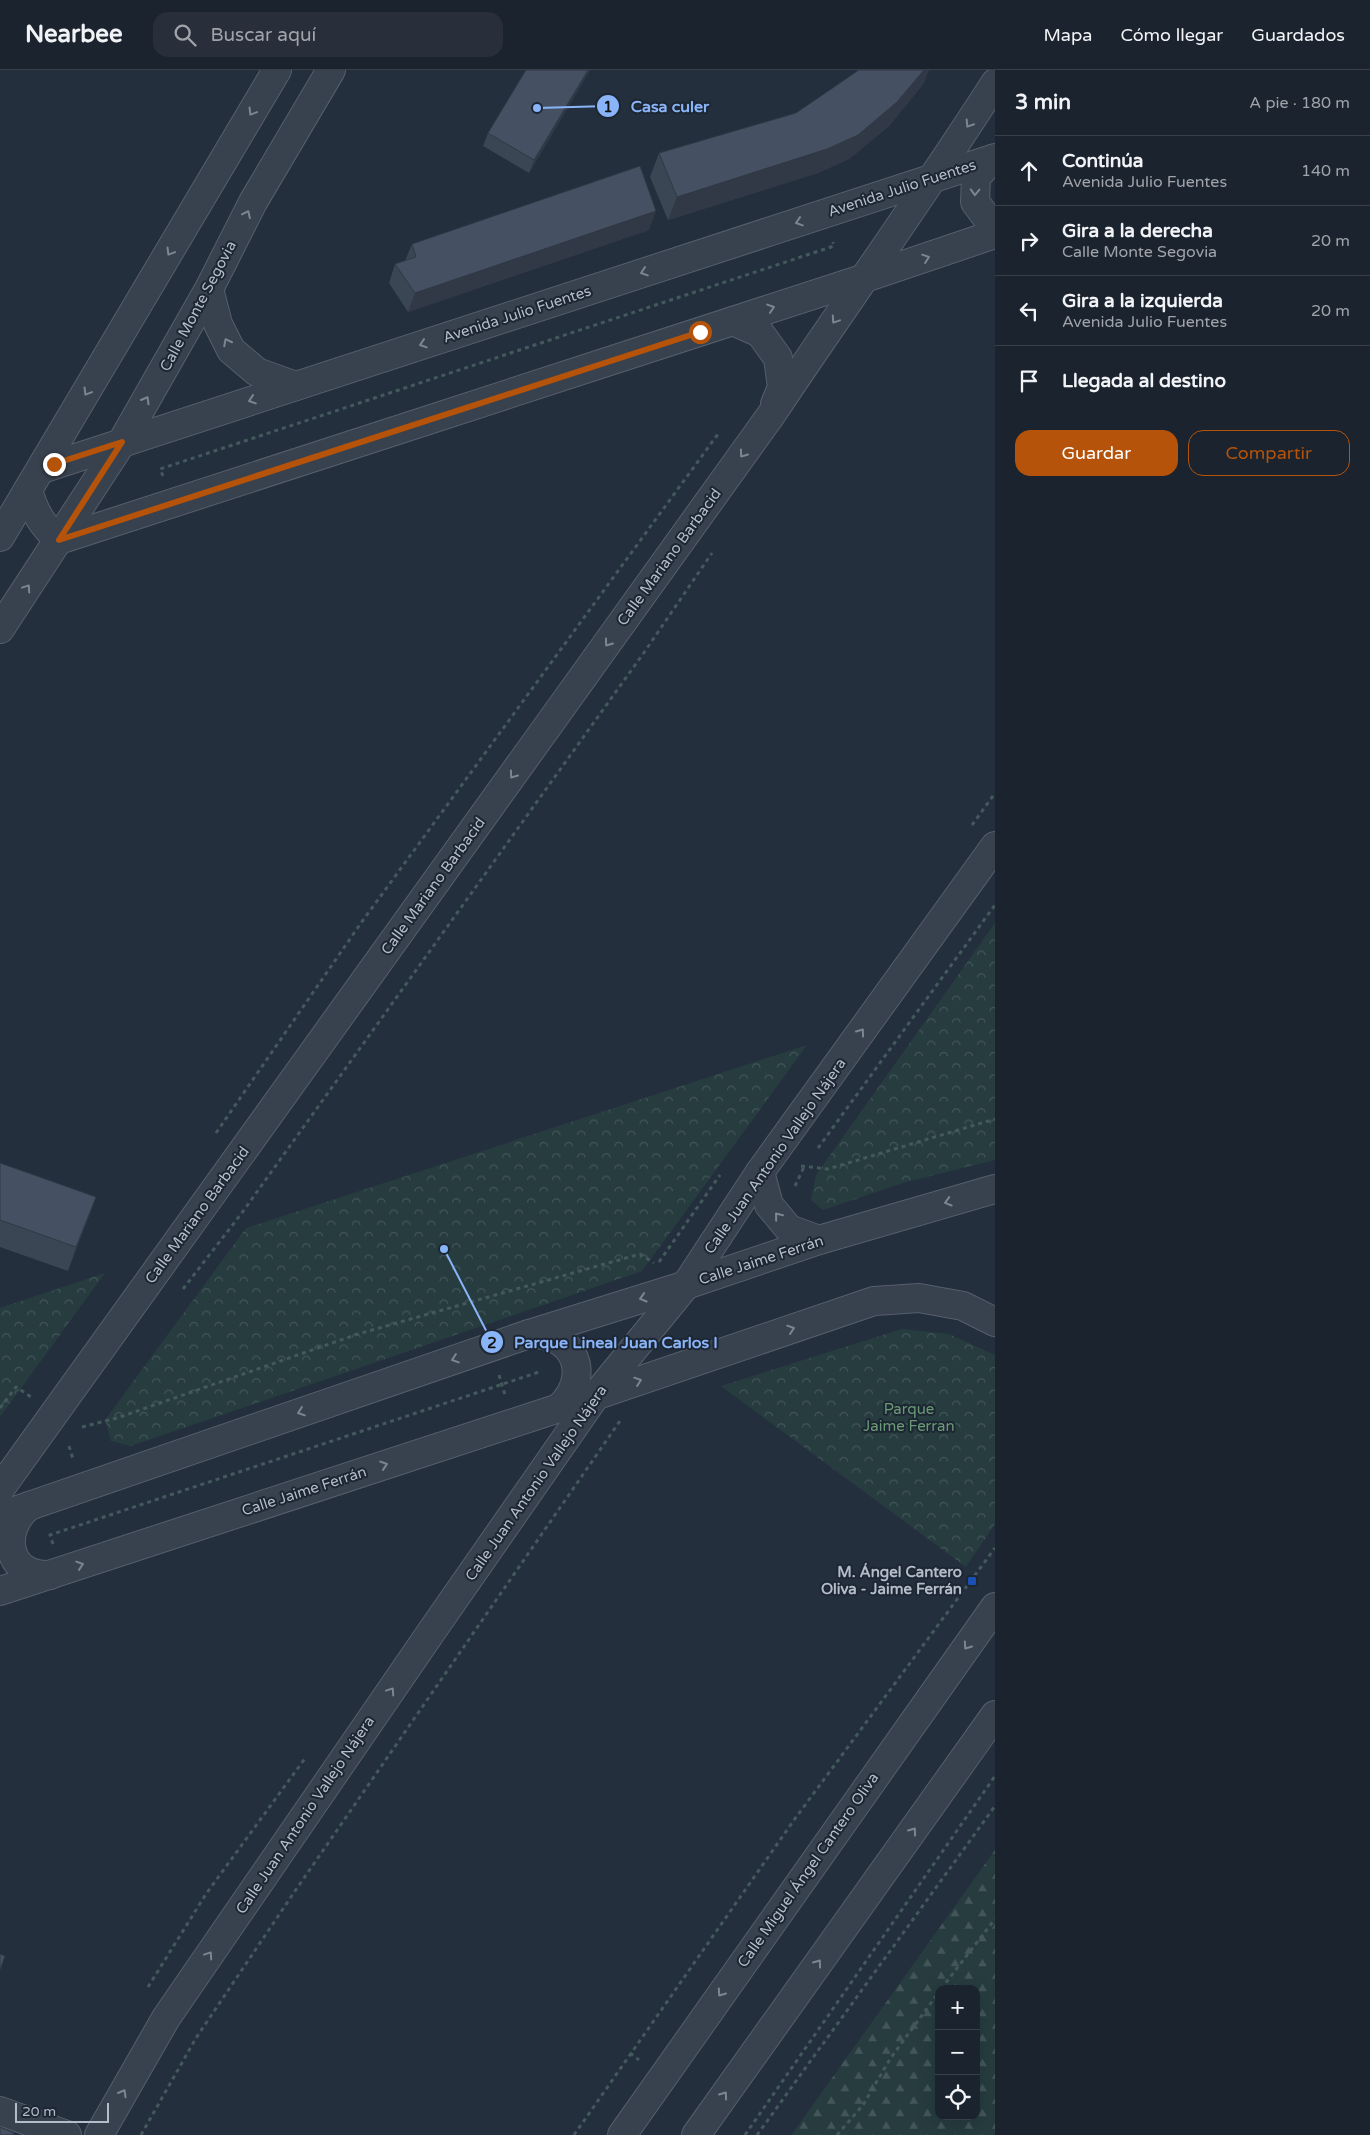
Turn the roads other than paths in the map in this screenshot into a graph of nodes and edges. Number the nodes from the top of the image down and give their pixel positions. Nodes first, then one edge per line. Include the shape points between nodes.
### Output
1 (277, 70) edge
2 (331, 70) edge
3 (995, 83) edge
4 (994, 158) edge
5 (935, 177) junction
6 (995, 223) edge
7 (995, 234) edge
8 (862, 279) junction
9 (209, 289) junction
10 (733, 320) junction
11 (296, 386) junction
12 (771, 415) junction
13 (122, 442) junction
14 (35, 479) junction
15 (0, 537) edge
16 (59, 540) junction
17 (0, 629) edge
18 (995, 846) edge
19 (760, 1172) junction
20 (995, 1189) edge
21 (819, 1240) junction
22 (686, 1285) junction
23 (995, 1322) edge
24 (529, 1334) junction
25 (596, 1395) junction
26 (559, 1408) junction
27 (0, 1489) edge
28 (29, 1506) junction
29 (0, 1516) edge
30 (55, 1573) junction
31 (0, 1591) edge
32 (995, 1606) edge
33 (995, 1715) edge
34 (0, 2111) edge
35 (67, 2135) edge
36 (99, 2135) edge
37 (622, 2135) edge
38 (696, 2135) edge

1 -> 14 street
9 -> 2 street, Calle Monte Segovia via 252,202
3 -> 5 street, Calle Mariano Barbacid
4 - 5 street, Avenida Julio Fuentes
4 -> 6 street, Avenida Julio Fuentes via 976,177 975,202 990,222
5 - 8 street, Calle Mariano Barbacid
5 -> 11 street, Avenida Julio Fuentes
8 -> 7 street
10 -> 8 street
8 -> 12 street, Calle Mariano Barbacid
11 -> 9 street via 257,372 231,350 218,324
13 -> 9 street, Calle Monte Segovia
10 - 12 street via 760,333 778,358 782,387
10 - 16 street
11 -> 13 street, Avenida Julio Fuentes
12 -> 27 street, Calle Mariano Barbacid via 64,1421
13 - 14 street, Avenida Julio Fuentes
13 - 16 street, Calle Monte Segovia
14 - 15 street
14 - 16 street via 34,512
17 -> 16 street, Calle Monte Segovia
19 -> 18 street, Calle Juan Antonio Vallejo Nájera
21 -> 19 street via 789,1230 769,1205
19 - 22 street, Calle Juan Antonio Vallejo Nájera
20 -> 21 street, Calle Jaime Ferrán
21 - 22 street, Calle Jaime Ferrán
22 -> 24 street, Calle Jaime Ferrán
22 - 25 street, Calle Juan Antonio Vallejo Nájera
25 -> 23 street, Calle Jaime Ferrán via 874,1301 919,1298 963,1306
24 - 26 street, Calle Jaime Ferrán via 542,1333 556,1338 567,1346 574,1358 575,1386
24 -> 28 street, Calle Jaime Ferrán
25 - 26 street, Calle Jaime Ferrán
36 -> 25 street, Calle Juan Antonio Vallejo Nájera via 166,2018
30 -> 26 street, Calle Jaime Ferrán
28 - 29 street, Calle Jaime Ferrán
28 - 30 street, Calle Jaime Ferrán via 12,1522 8,1532 9,1550 18,1565 27,1572 38,1575
30 - 31 street, Calle Jaime Ferrán
32 -> 37 street, Calle Miguel Ángel Cantero Oliva
38 -> 33 street
34 - 35 street

